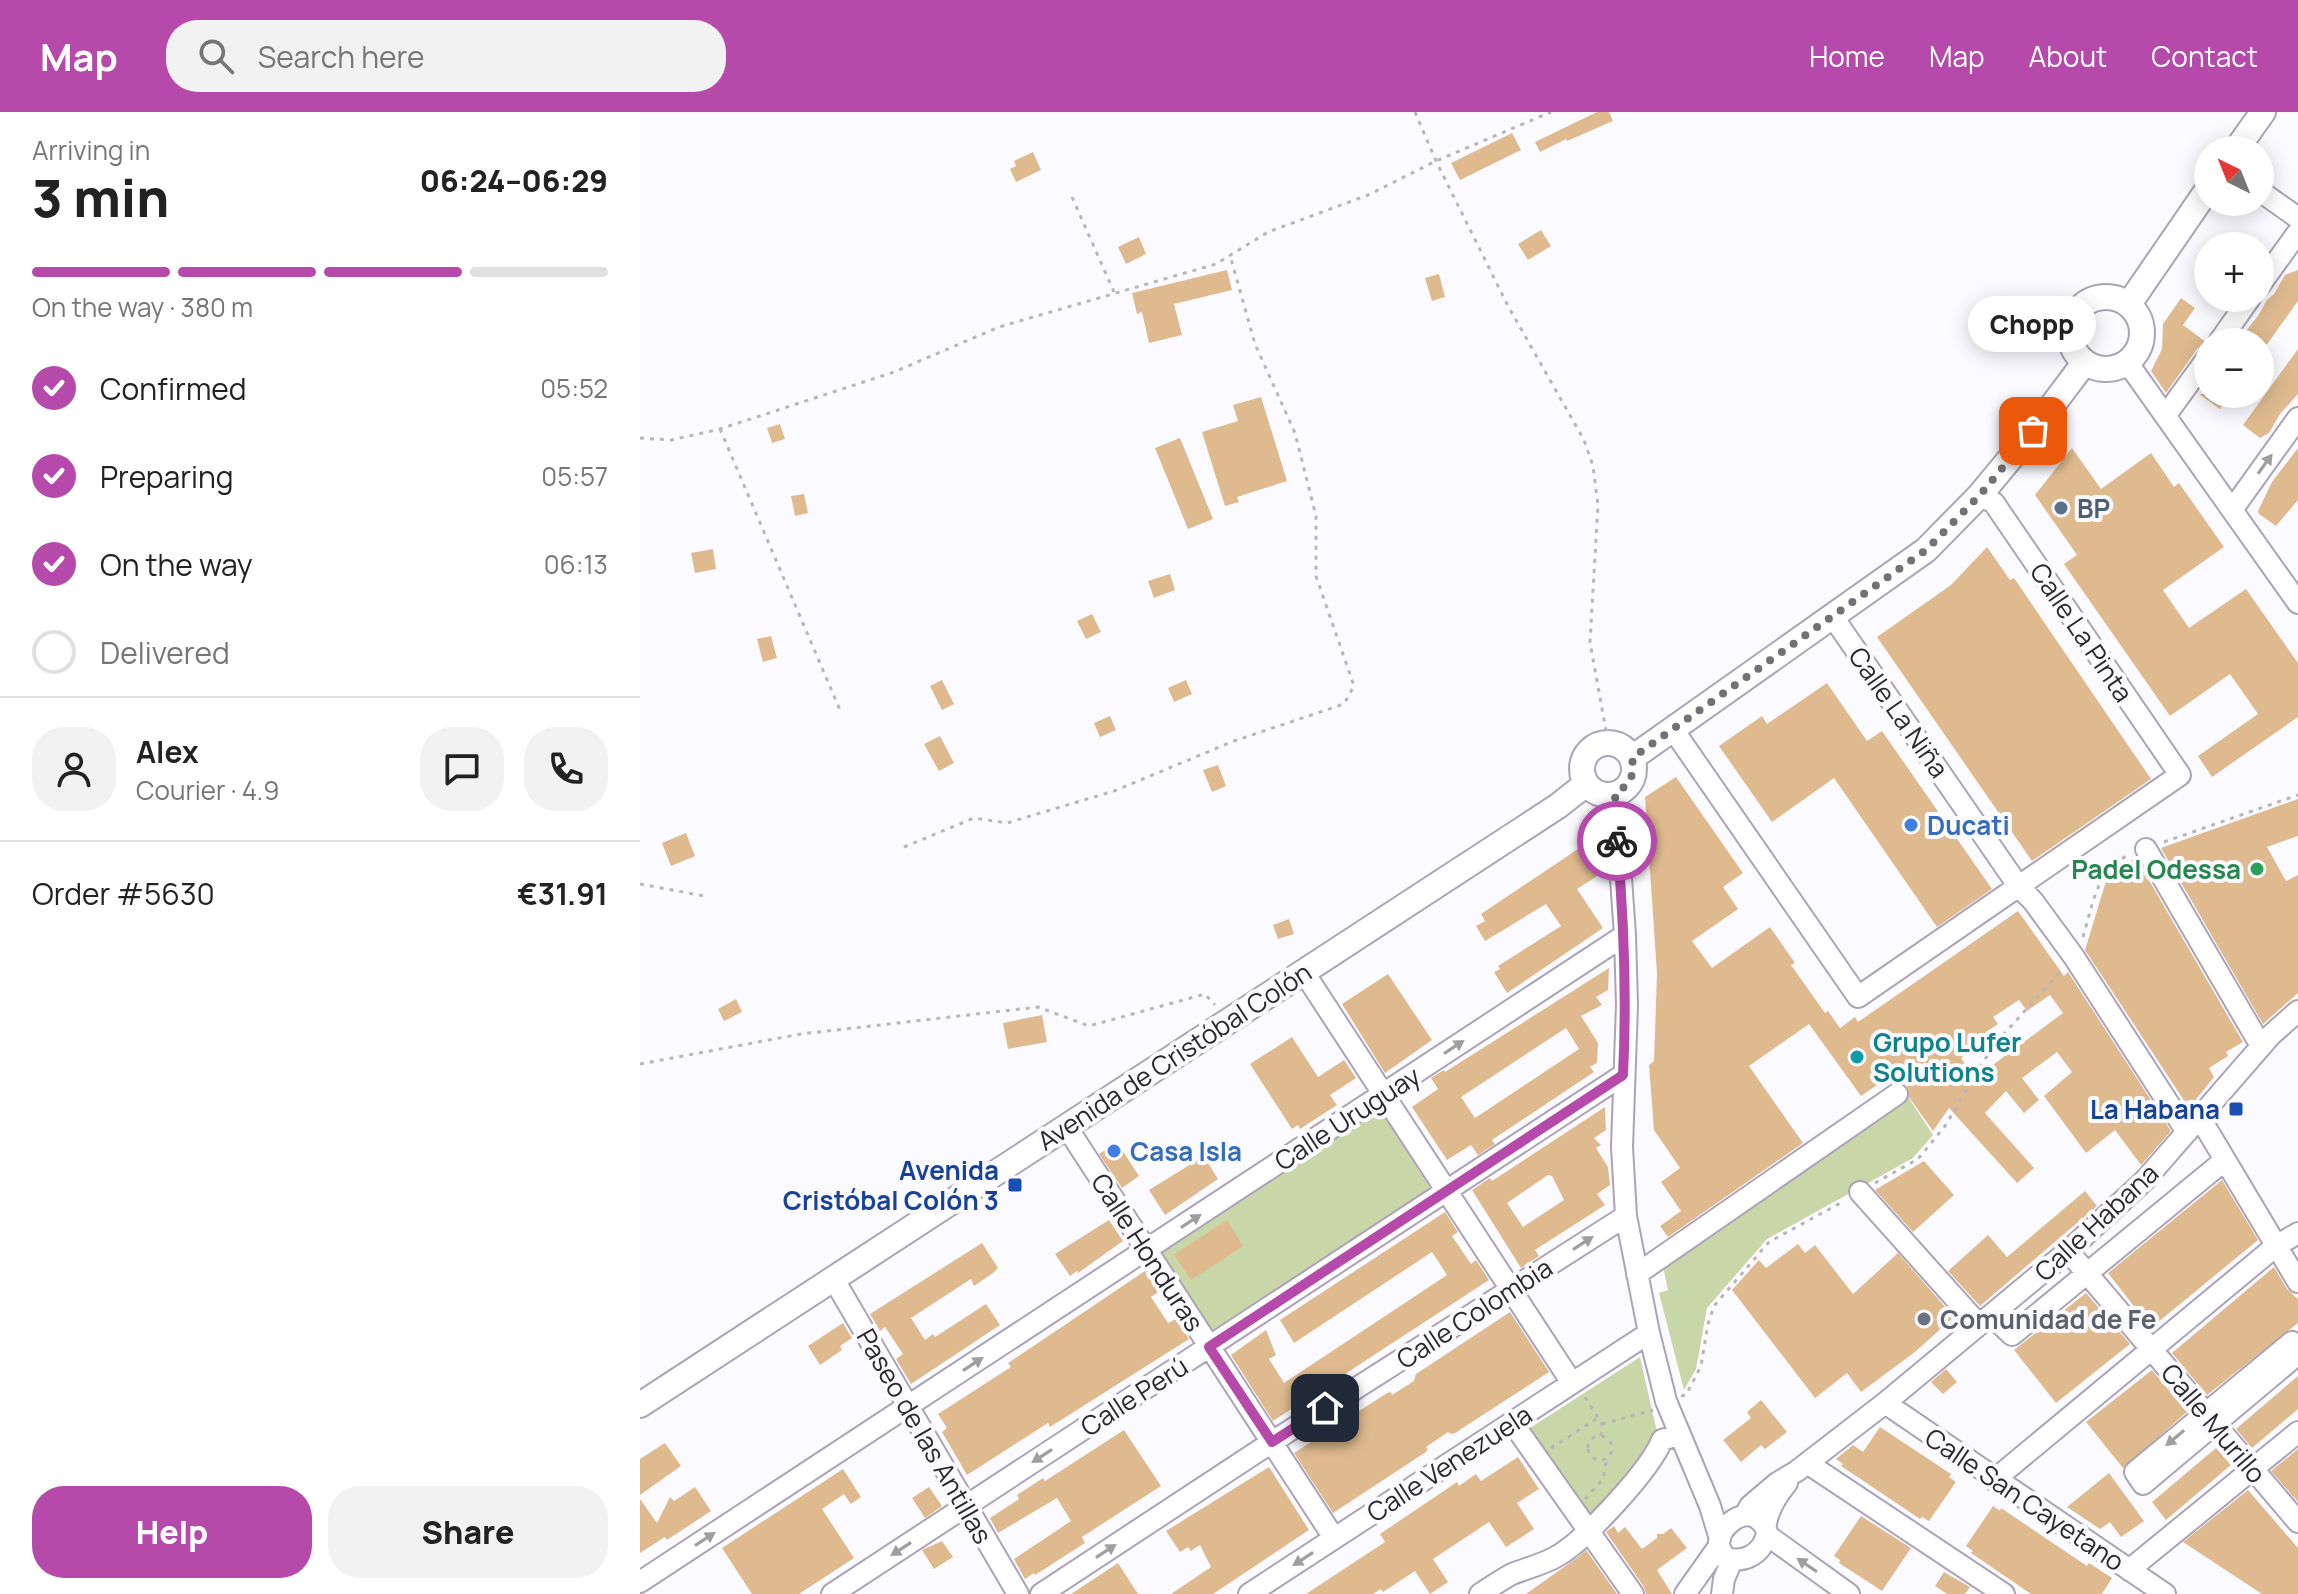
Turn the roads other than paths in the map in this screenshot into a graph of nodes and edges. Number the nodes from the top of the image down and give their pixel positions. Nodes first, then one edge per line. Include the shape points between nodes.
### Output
1 (2263, 112) edge
2 (2246, 136) edge
3 (2274, 201) edge
4 (2194, 209) edge
5 (2298, 218) edge
6 (2298, 232) edge
7 (2274, 265) edge
8 (2129, 304) junction
9 (2085, 362) junction
10 (2127, 362) junction
11 (2194, 376) edge
12 (2166, 415) junction
13 (2298, 418) edge
14 (1980, 495) junction
15 (2232, 510) junction
16 (2298, 603) edge
17 (1833, 617) junction
18 (1672, 728) junction
19 (1632, 758) junction
20 (1586, 784) junction
21 (1615, 794) junction
22 (2146, 849) road end
23 (2019, 887) junction
24 (1625, 935) junction
25 (1303, 971) junction
26 (2298, 1011) edge
27 (2261, 1046) junction
28 (1623, 1075) junction
29 (1383, 1094) junction
30 (1897, 1094) dead end
31 (2193, 1125) junction
32 (1066, 1126) junction
33 (2225, 1160) junction
34 (1447, 1191) junction
35 (1860, 1192) road end
36 (1626, 1216) junction
37 (2298, 1233) edge
38 (2276, 1246) junction
39 (1146, 1250) junction
40 (2068, 1251) junction
41 (2087, 1273) junction
42 (1637, 1274) junction
43 (833, 1278) junction
44 (2298, 1282) edge
45 (1511, 1289) junction
46 (1985, 1320) junction
47 (1649, 1333) junction
48 (1209, 1347) junction
49 (2152, 1349) junction
50 (2298, 1352) edge
51 (1578, 1388) junction
52 (1885, 1403) junction
53 (640, 1405) edge
54 (908, 1407) junction
55 (2210, 1418) junction
56 (1512, 1422) junction
57 (2298, 1432) edge
58 (1678, 1435) junction
59 (1272, 1442) junction
60 (1802, 1467) junction
61 (2253, 1469) junction
62 (1994, 1480) junction
63 (966, 1506) junction
64 (1710, 1506) junction
65 (1739, 1518) junction
66 (2298, 1522) edge
67 (1766, 1530) junction
68 (1588, 1531) junction
69 (1334, 1538) junction
70 (1724, 1548) junction
71 (2129, 1570) junction
72 (640, 1582) edge
73 (832, 1594) edge
74 (1018, 1594) edge
75 (1041, 1594) edge
76 (1249, 1594) edge
77 (1480, 1594) edge
78 (1633, 1594) edge
79 (1685, 1594) edge
80 (1722, 1594) edge
81 (1849, 1594) edge
82 (2004, 1594) edge
83 (2165, 1594) edge

1 - 2 main road
3 - 5 street
4 - 8 main road
6 - 7 street
8 - 9 main road via 2107,296 2077,311 2070,332
8 - 10 main road via 2143,333
9 - 10 main road via 2106,369
9 - 14 main road
10 - 12 street
11 - 12 street
12 - 15 street
15 -> 13 street
14 - 17 main road via 1926,550
14 - 23 street, Calle La Pinta via 1994,503 2180,775
15 - 16 street
17 - 18 main road
17 - 23 street, Calle La Niña
18 - 19 main road
18 - 23 street via 1858,997
19 - 20 main road via 1622,746 1608,742 1591,748 1583,760
19 - 21 main road via 1634,772
20 - 21 main road via 1600,794
20 - 25 main road, Avenida de Cristóbal Colón
21 - 24 street
22 - 27 street
23 - 31 street, Calle La Niña
24 - 28 street
29 -> 24 street, Calle Uruguay
25 - 29 street
25 - 32 main road, Avenida de Cristóbal Colón
26 - 27 street, Calle Habana
27 - 31 street, Calle Habana
28 - 34 street, Calle Perú
28 - 36 street
29 - 34 street
39 -> 29 street, Calle Uruguay
30 - 42 street
31 - 33 street, Calle La Niña
31 - 40 street, Calle Habana via 2145,1180
32 - 39 street, Calle Honduras
32 - 43 main road, Avenida de Cristóbal Colón
33 - 38 street, Calle La Niña
33 - 41 street
34 - 45 street
34 - 48 street, Calle Perú
35 - 46 street
36 - 42 street
45 -> 36 street, Calle Colombia
37 - 38 street
38 - 44 street, Calle La Niña
38 - 49 street
39 - 48 street, Calle Honduras
54 -> 39 street, Calle Uruguay
40 - 41 street, Calle Murillo
40 - 46 street, Calle Habana
41 - 46 street via 2012,1335
41 - 49 street, Calle Murillo
42 - 47 street
43 - 53 main road, Avenida de Cristóbal Colón
43 - 54 street, Paseo de las Antillas
45 - 51 street
45 - 59 street, Calle Colombia
46 - 52 street, Calle Habana
47 - 51 street, Calle Venezuela
47 - 58 street via 1662,1405
48 - 59 street, Calle Honduras
48 -> 63 street, Calle Perú
49 - 55 street, Calle Murillo
49 - 62 street
50 - 55 street
51 - 56 street, Calle Venezuela
52 - 60 street, Calle Habana
52 - 62 street, Calle San Cayetano
54 - 63 street, Paseo de las Antillas
72 -> 54 street, Calle Uruguay
55 - 61 street, Calle Murillo
56 - 68 street
56 - 69 street, Calle Venezuela
57 - 61 street
58 - 64 street
58 - 68 street via 1662,1440 1645,1472
59 - 69 street, Calle Honduras
75 -> 59 street, Calle Colombia
60 - 65 street, Calle Habana
60 - 67 street, Calle Habana via 1779,1492
60 - 82 street
61 - 66 street, Calle Murillo
61 - 71 street
62 - 71 street, Calle San Cayetano
63 -> 73 street, Calle Perú
63 - 74 street, Paseo de las Antillas
64 - 65 street
64 - 70 street
65 - 67 street via 1755,1517
65 - 70 street via 1727,1526
67 - 70 street via 1759,1549 1747,1559
81 -> 67 street
68 - 77 street via 1559,1555
68 - 78 street
69 -> 76 street, Calle Venezuela
70 - 79 street
70 - 80 street
71 - 83 street, Calle San Cayetano

